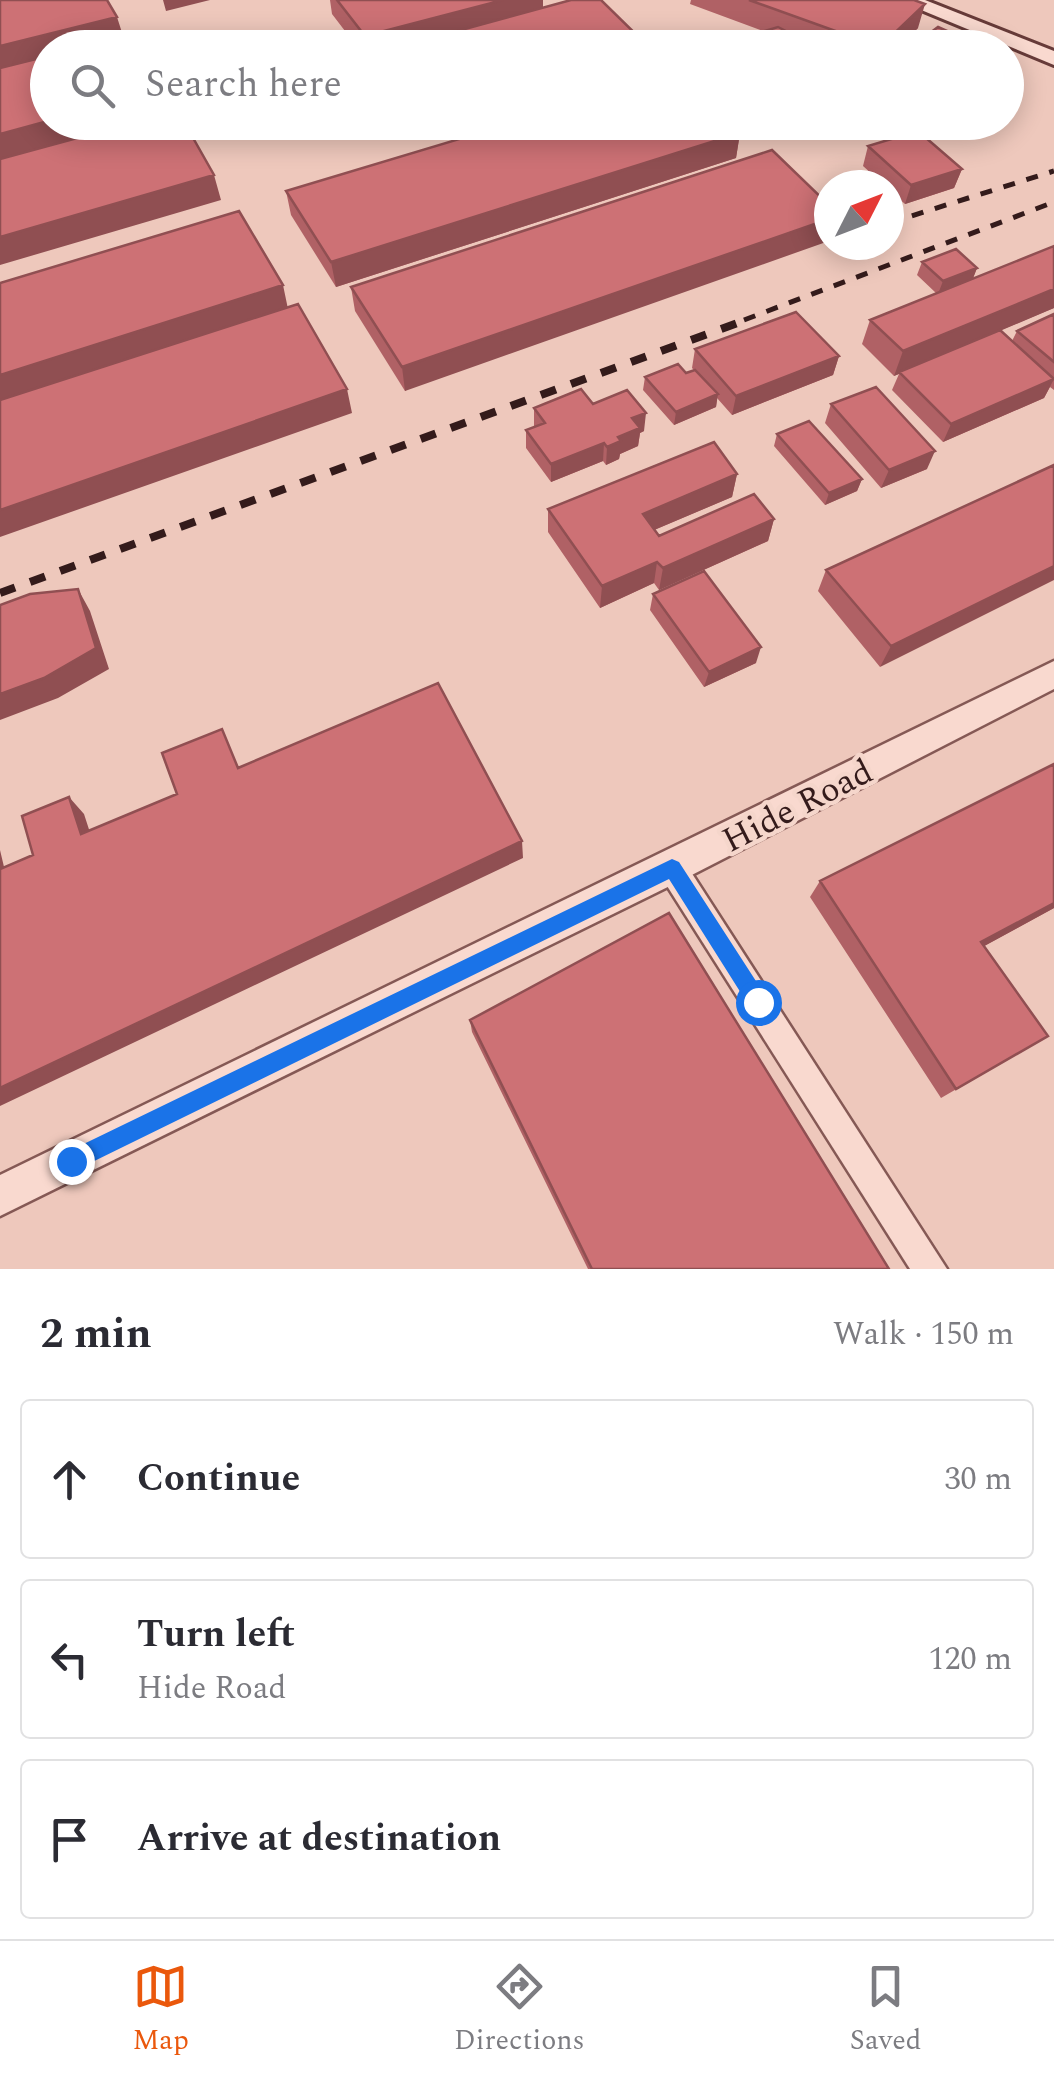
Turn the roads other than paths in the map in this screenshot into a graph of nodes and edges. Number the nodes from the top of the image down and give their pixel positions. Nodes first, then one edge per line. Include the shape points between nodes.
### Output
1 (905, 0) edge
2 (946, 0) edge
3 (980, 30) edge
4 (1023, 30) edge
5 (1024, 30) edge
6 (1054, 42) edge
7 (1024, 48) edge
8 (1054, 60) edge
9 (1054, 674) edge
10 (672, 868) junction
11 (0, 1196) edge
12 (930, 1269) edge

1 - 3 main road
2 - 4 main road
5 - 6 main road
7 - 8 main road
9 - 10 street, Hide Road
10 - 11 street, Hide Road
10 - 12 street

